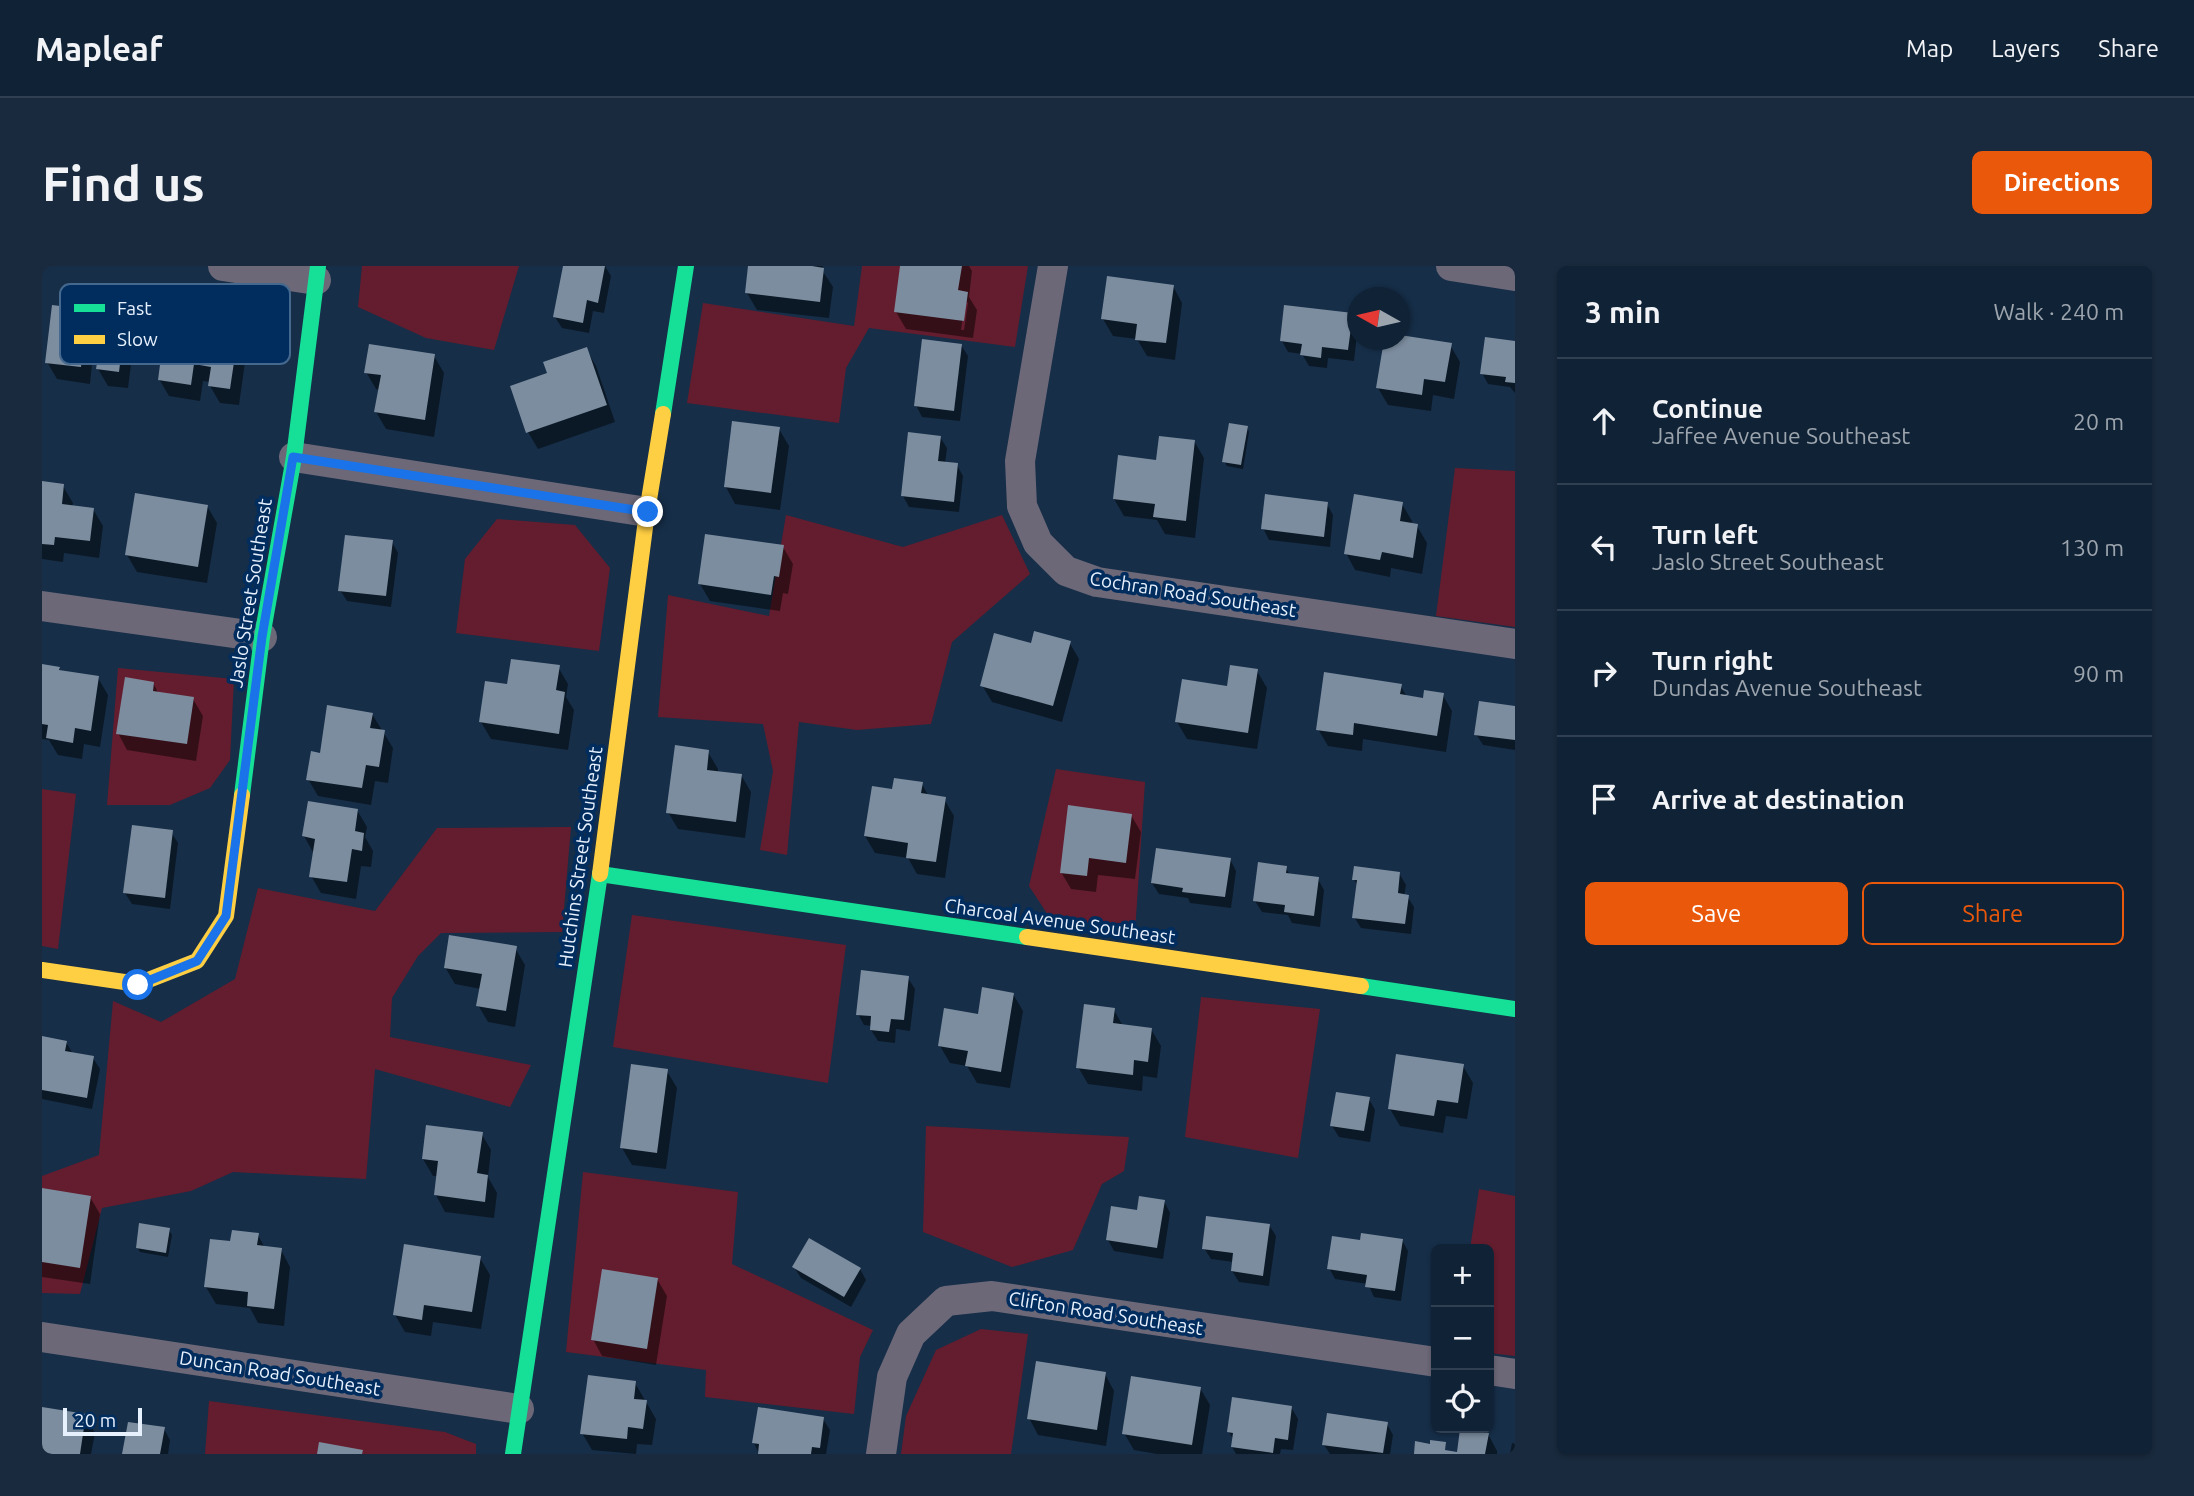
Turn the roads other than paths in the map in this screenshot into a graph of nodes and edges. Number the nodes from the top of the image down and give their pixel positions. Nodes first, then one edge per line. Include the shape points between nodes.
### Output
1 (223, 266) edge
2 (686, 266) edge
3 (1054, 266) edge
4 (1451, 266) edge
5 (317, 273) edge
6 (1515, 276) edge
7 (293, 457) junction
8 (648, 512) junction
9 (42, 606) edge
10 (262, 637) junction
11 (1515, 644) edge
12 (600, 874) junction
13 (42, 970) edge
14 (1515, 1009) edge
15 (42, 1338) edge
16 (1431, 1361) edge
17 (1494, 1371) edge
18 (1515, 1374) edge
19 (519, 1409) junction
20 (513, 1454) edge
21 (881, 1454) edge

1 - 5 street
2 - 8 street, Hutchins Street Southeast
3 - 11 street, Cochran Road Southeast via 1020,461 1022,506 1038,542 1066,571 1097,582
4 - 6 street
5 - 7 street, Jaslo Street Southeast
7 - 8 street
7 - 10 street, Jaslo Street Southeast
8 - 12 street, Hutchins Street Southeast
9 - 10 street
10 - 13 street, Jaslo Street Southeast via 226,916 197,961 138,985
12 - 14 street, Charcoal Avenue Southeast
12 - 19 street, Hutchins Street Southeast
15 - 19 street, Duncan Road Southeast
16 - 21 street, Clifton Road Southeast via 992,1296 946,1301 911,1334 892,1377
17 - 18 street
19 - 20 street, Hutchins Street Southeast

